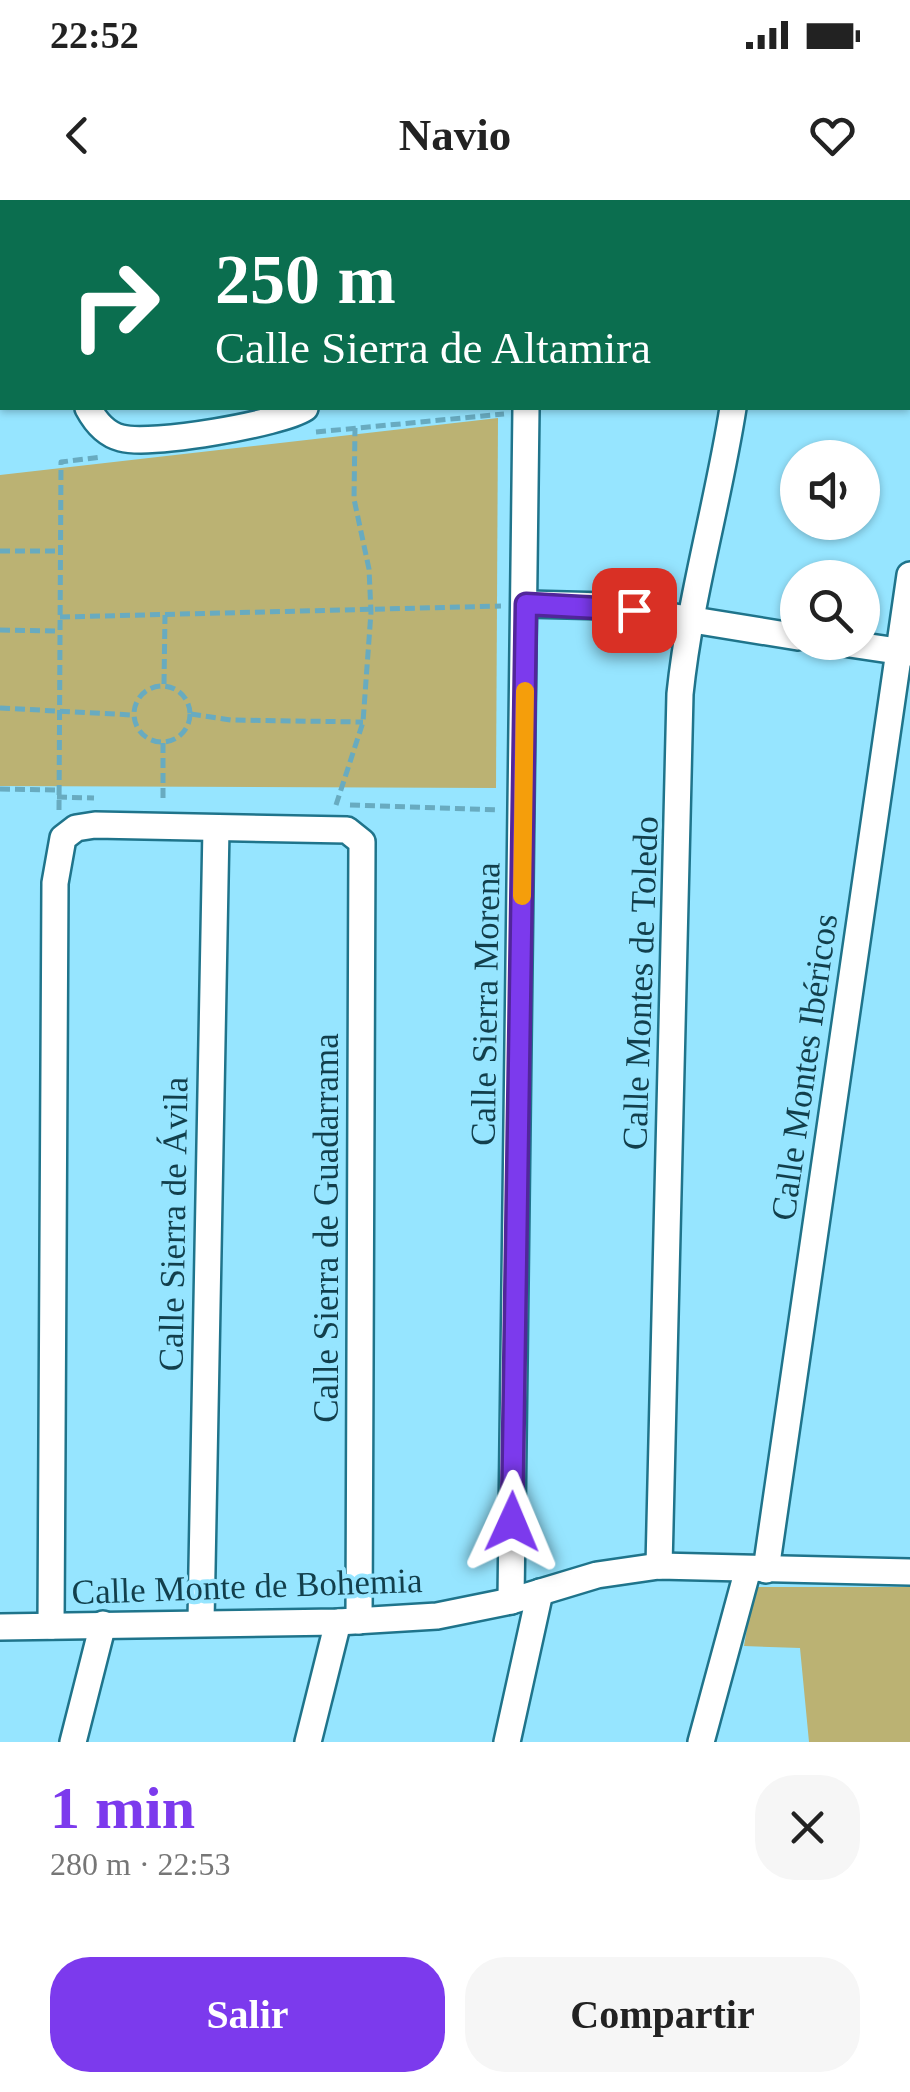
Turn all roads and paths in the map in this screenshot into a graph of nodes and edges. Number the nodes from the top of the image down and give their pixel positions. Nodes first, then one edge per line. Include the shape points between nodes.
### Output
1 (89, 410) edge
2 (526, 410) edge
3 (724, 410) edge
4 (734, 410) edge
5 (304, 417) edge
6 (355, 428) junction
7 (507, 433) dead end
8 (728, 441) junction
9 (110, 456) dead end
10 (0, 551) edge
11 (60, 551) junction
12 (910, 575) edge
13 (526, 604) junction
14 (370, 612) junction
15 (165, 615) junction
16 (60, 617) junction
17 (688, 619) junction
18 (0, 630) edge
19 (59, 631) junction
20 (780, 633) edge
21 (880, 649) edge
22 (905, 653) edge
23 (164, 684) junction
24 (0, 708) edge
25 (58, 709) junction
26 (192, 714) junction
27 (132, 716) junction
28 (364, 722) junction
29 (163, 743) junction
30 (0, 790) edge
31 (57, 790) junction
32 (110, 799) dead end
33 (146, 800) dead end
34 (163, 800) junction
35 (182, 801) dead end
36 (316, 804) dead end
37 (336, 804) junction
38 (505, 810) dead end
39 (216, 828) junction
40 (659, 1566) junction
41 (757, 1570) junction
42 (910, 1572) edge
43 (540, 1592) junction
44 (511, 1601) junction
45 (201, 1621) junction
46 (348, 1621) junction
47 (103, 1624) junction
48 (51, 1626) junction
49 (0, 1627) edge
50 (73, 1742) edge
51 (308, 1742) edge
52 (507, 1742) edge
53 (701, 1742) edge

1 - 5 street via 104,430 145,440
2 - 13 street, Calle Sierra Morena
3 - 8 street
4 - 8 street, Calle Montes de Toledo
5 - 6 path
6 - 7 path via 507,414
6 - 14 path via 354,500 369,569
8 - 17 street, Calle Montes de Toledo
9 - 11 path via 61,462
10 - 11 path
11 - 16 path
12 - 22 street, Calle Montes Ibéricos
13 - 14 path
13 - 17 street via 607,606
13 - 44 street, Calle Sierra Morena
14 - 15 path
14 - 28 path
15 - 16 path
15 - 23 path
16 - 19 path
17 - 20 street
17 - 40 street, Calle Montes de Toledo via 680,694
18 - 19 path
19 - 25 path
21 - 22 street
22 - 41 street, Calle Montes Ibéricos
23 - 26 path via 183,693
23 - 27 path via 141,692
24 - 25 path
25 - 27 path
25 - 31 path
26 - 28 path
26 - 29 path via 183,734
27 - 29 path via 142,736
28 - 37 path
29 - 34 path
30 - 31 path
31 - 32 path via 57,798
33 - 34 path
34 - 35 path
36 - 37 path
37 - 38 path
39 - 45 street, Calle Sierra de Ávila
39 - 46 street, Calle Sierra de Guadarrama via 347,830 359,836 362,849
39 - 48 street via 95,825 63,838 55,883
40 - 41 street, Calle Monte de Bohemia
40 - 43 street, Calle Monte de Bohemia
41 - 42 street, Calle Monte de Bohemia
41 - 53 street, Calle Montes Ibéricos
43 - 44 street, Calle Monte de Bohemia
43 - 52 street
44 - 46 street, Calle Monte de Bohemia via 437,1616
45 - 46 street, Calle Monte de Bohemia
45 - 47 street, Calle Monte de Bohemia
46 - 51 street, Calle Sierra de Guadarrama
47 - 48 street, Calle Monte de Bohemia
47 - 50 street
48 - 49 street, Calle Monte de Bohemia

